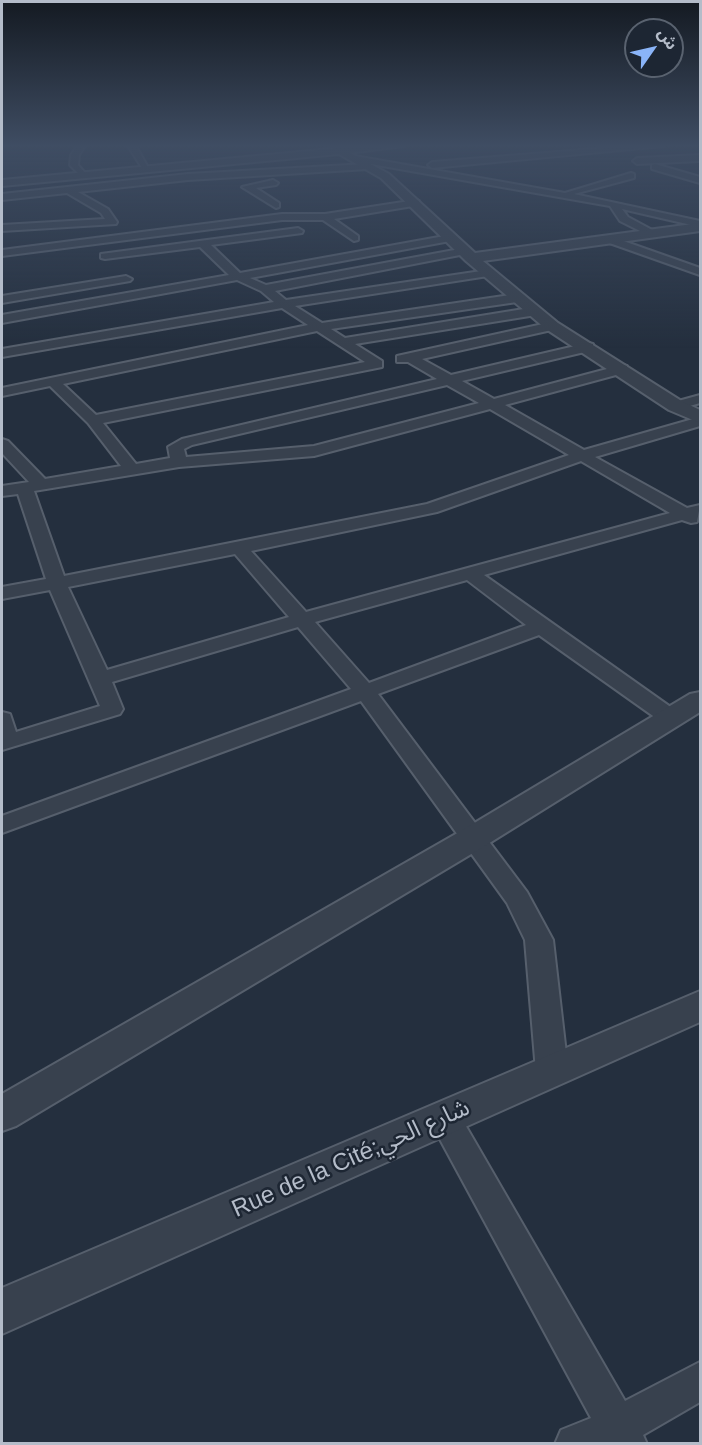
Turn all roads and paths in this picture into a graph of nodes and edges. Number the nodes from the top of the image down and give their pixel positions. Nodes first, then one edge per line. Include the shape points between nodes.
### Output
1 (107, 213) edge
2 (348, 213) edge
3 (426, 213) edge
4 (620, 213) edge
5 (652, 213) edge
6 (325, 217) junction
7 (90, 225) junction
8 (700, 225) edge
9 (2, 228) edge
10 (298, 231) dead end
11 (650, 233) junction
12 (450, 237) junction
13 (354, 238) dead end
14 (608, 239) junction
15 (98, 241) junction
16 (202, 244) junction
17 (2, 253) edge
18 (468, 254) junction
19 (105, 256) junction
20 (700, 272) edge
21 (488, 273) junction
22 (236, 275) junction
23 (126, 279) junction
24 (265, 289) junction
25 (151, 292) junction
26 (517, 298) junction
27 (2, 300) edge
28 (284, 304) junction
29 (536, 311) junction
30 (2, 318) edge
31 (552, 326) junction
32 (319, 327) junction
33 (342, 342) junction
34 (588, 347) junction
35 (2, 354) edge
36 (410, 357) junction
37 (378, 364) junction
38 (622, 369) junction
39 (52, 381) junction
40 (446, 381) junction
41 (2, 392) edge
42 (700, 399) edge
43 (492, 404) junction
44 (676, 406) junction
45 (700, 419) edge
46 (93, 420) junction
47 (2, 444) edge
48 (584, 454) junction
49 (179, 462) junction
50 (132, 469) junction
51 (32, 487) junction
52 (2, 491) edge
53 (695, 516) edge
54 (239, 548) junction
55 (471, 574) junction
56 (57, 583) junction
57 (2, 593) edge
58 (302, 619) junction
59 (542, 627) junction
60 (100, 680) junction
61 (366, 693) junction
62 (700, 700) edge
63 (671, 718) junction
64 (2, 719) edge
65 (4, 742) edge
66 (2, 825) edge
67 (472, 839) junction
68 (700, 1006) edge
69 (552, 1071) junction
70 (2, 1114) edge
71 (445, 1119) junction
72 (2, 1311) edge
73 (700, 1381) edge
74 (622, 1435) edge
75 (575, 1443) edge

1 - 7 street via 112,222
2 - 6 street
3 - 12 street
4 - 11 street
5 - 8 street
6 - 13 street
6 - 15 street via 282,217
7 - 9 street
7 - 15 street via 101,236
8 - 11 street
10 - 16 street
11 - 14 street
12 - 18 street
12 - 22 street
14 - 18 street
14 - 20 street
15 - 17 street
15 - 19 street
16 - 19 street
16 - 22 street
18 - 21 street
18 - 24 street
19 - 23 street via 102,261
21 - 26 street
21 - 28 street
22 - 24 street
22 - 25 street
23 - 25 street
23 - 27 street
24 - 28 street
25 - 30 street
26 - 29 street
26 - 32 street
28 - 32 street
28 - 35 street
29 - 31 street
29 - 33 street
31 - 34 street
31 - 36 street
32 - 33 street
32 - 39 street
33 - 37 street
34 - 38 street
34 - 40 street
36 - 37 street
36 - 40 street
37 - 46 street
38 - 43 street
38 - 44 street
39 - 41 street
39 - 46 street
40 - 43 street
40 - 49 street via 187,442 176,447
42 - 44 street
43 - 48 street
43 - 49 street via 315,451
44 - 45 street
45 - 48 street
46 - 50 street
47 - 51 street
48 - 53 street
48 - 54 street via 431,508
49 - 50 street
50 - 51 street
51 - 52 street
51 - 56 street
53 - 55 street
54 - 56 street
54 - 58 street
55 - 58 street
55 - 59 street
56 - 57 street
56 - 60 street
58 - 60 street
58 - 61 street
59 - 61 street
59 - 63 street
60 - 65 street via 112,709
61 - 66 street
61 - 67 street
62 - 63 street
63 - 67 street
64 - 65 street
67 - 69 street via 518,899 539,940
67 - 70 street
68 - 69 street, Rue de la Cité;شارع الحي
69 - 71 street, Rue de la Cité;شارع الحي
71 - 72 street, Rue de la Cité;شارع الحي
71 - 74 street
73 - 74 street
74 - 75 street

